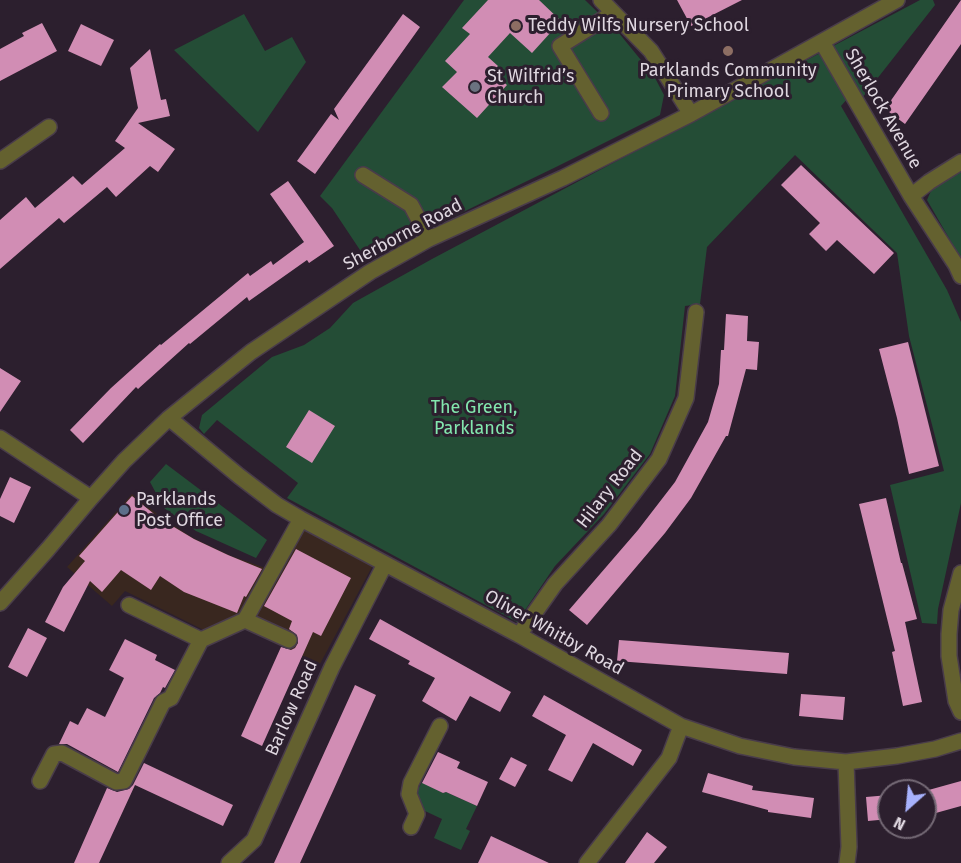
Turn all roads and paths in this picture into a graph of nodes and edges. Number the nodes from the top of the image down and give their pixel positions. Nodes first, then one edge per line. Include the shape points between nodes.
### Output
1 (897, 0) edge
2 (608, 5) edge
3 (822, 42) junction
4 (601, 113) dead end
5 (691, 114) junction
6 (49, 127) dead end
7 (0, 161) edge
8 (961, 162) edge
9 (363, 175) dead end
10 (911, 196) junction
11 (429, 239) junction
12 (961, 276) edge
13 (696, 312) dead end
14 (169, 418) junction
15 (0, 438) edge
16 (91, 498) junction
17 (301, 519) junction
18 (385, 564) junction
19 (961, 573) edge
20 (0, 603) edge
21 (129, 605) dead end
22 (245, 620) junction
23 (519, 635) junction
24 (201, 640) junction
25 (289, 640) dead end
26 (961, 712) edge
27 (440, 726) dead end
28 (681, 726) junction
29 (961, 741) edge
30 (846, 762) junction
31 (40, 782) dead end
32 (411, 826) dead end
33 (229, 863) edge
34 (587, 863) edge
35 (848, 863) edge

1 - 3 street, Sherborne Road
2 - 4 street via 560,46
2 - 5 street via 651,51
3 - 5 street, Sherborne Road
3 - 10 street, Sherlock Avenue
5 - 11 street, Sherborne Road
6 - 7 street
8 - 10 street, Sherlock Avenue
9 - 11 street via 411,205
10 - 12 street, Sherlock Avenue
11 - 14 street, Sherborne Road via 369,272 251,352
13 - 23 street, Hilary Road via 686,398 659,459 609,525 555,584
14 - 16 street, Sherborne Road
14 - 17 street, Oliver Whitby Road via 239,476
15 - 16 street
16 - 20 street, Sherborne Road
17 - 18 street, Oliver Whitby Road
17 - 22 street
18 - 23 street, Oliver Whitby Road
18 - 33 street, Barlow Road via 332,667 254,840
19 - 26 street via 949,634 956,701
21 - 24 street
22 - 24 street
22 - 25 street
23 - 28 street, Oliver Whitby Road
24 - 31 street via 171,698 163,702 124,781 116,782 62,753 54,754
27 - 32 street via 411,783 409,794 417,814
28 - 30 street, Oliver Whitby Road via 740,746
28 - 34 street via 669,758
29 - 30 street, Oliver Whitby Road via 897,756
30 - 35 street

